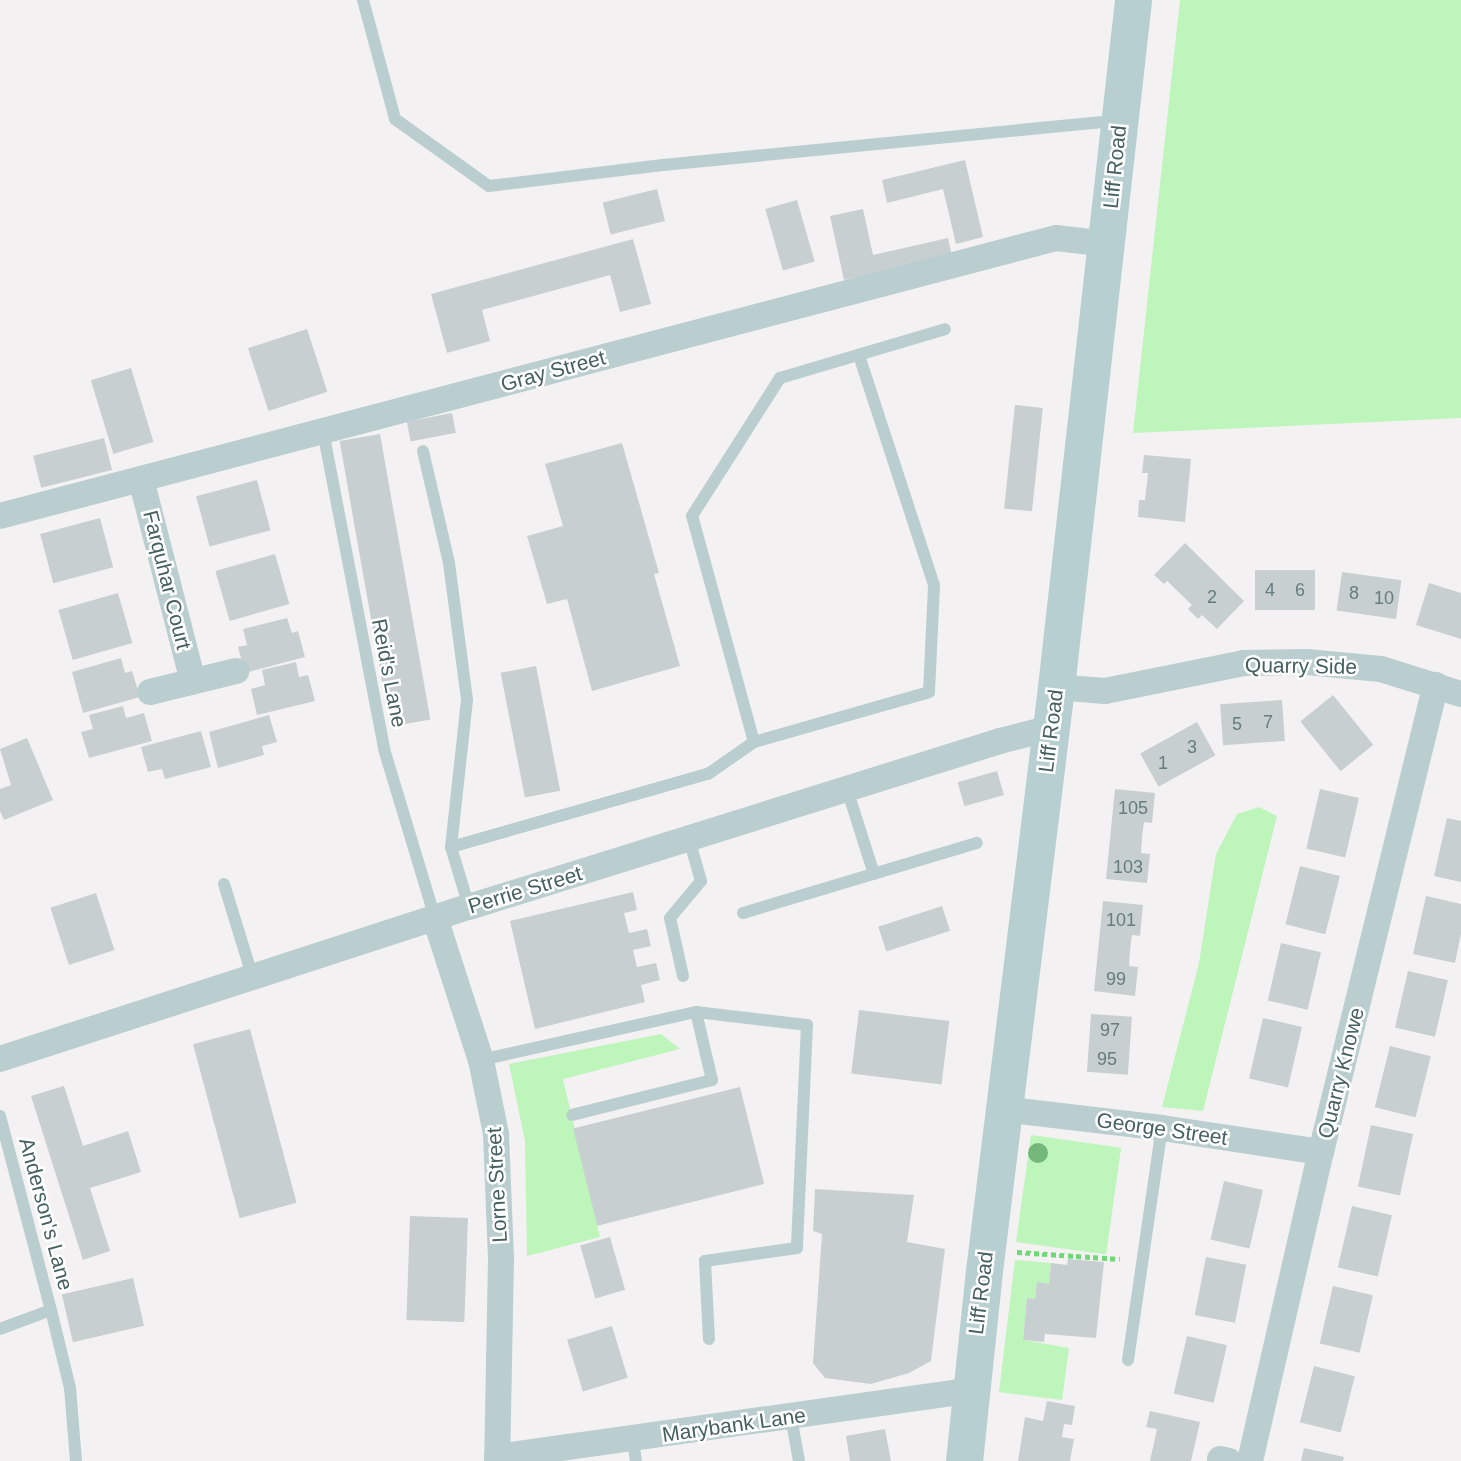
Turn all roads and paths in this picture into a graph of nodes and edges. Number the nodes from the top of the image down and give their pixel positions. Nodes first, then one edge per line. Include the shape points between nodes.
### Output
1 (363, 0) edge
2 (1133, 0) edge
3 (1120, 120) junction
4 (1107, 244) junction
5 (945, 329) dead end
6 (859, 355) junction
7 (323, 431) junction
8 (422, 451) dead end
9 (141, 479) junction
10 (0, 516) edge
11 (236, 671) dead end
12 (193, 681) junction
13 (1436, 685) junction
14 (1056, 687) junction
15 (150, 692) dead end
16 (1461, 694) edge
17 (1051, 728) junction
18 (754, 742) junction
19 (847, 789) junction
20 (689, 839) junction
21 (977, 843) dead end
22 (451, 847) junction
23 (874, 874) junction
24 (224, 884) dead end
25 (469, 907) junction
26 (743, 913) dead end
27 (435, 918) junction
28 (683, 976) dead end
29 (253, 978) junction
30 (696, 1012) junction
31 (0, 1059) edge
32 (481, 1060) junction
33 (1003, 1109) junction
34 (572, 1115) dead end
35 (0, 1116) edge
36 (1162, 1128) junction
37 (1321, 1152) junction
38 (1010, 1252) dead end
39 (1140, 1261) junction
40 (51, 1310) junction
41 (0, 1329) edge
42 (709, 1339) dead end
43 (1128, 1360) dead end
44 (969, 1391) junction
45 (791, 1417) junction
46 (635, 1450) edge
47 (497, 1459) edge
48 (76, 1461) edge
49 (799, 1461) edge
50 (964, 1461) edge
51 (1250, 1461) edge

1 - 3 lane via 395,119 489,186
2 - 3 street, Liff Road
3 - 4 street, Liff Road
4 - 7 street, Gray Street via 1056,238
4 - 14 street, Liff Road
5 - 6 lane
6 - 18 lane via 780,378 692,516
6 - 18 lane via 934,585 929,692
7 - 9 street, Gray Street
7 - 27 lane, Reid's Lane via 384,750
8 - 22 lane via 449,563 467,700
9 - 10 street, Gray Street
9 - 12 street, Farquhar Court
11 - 12 street
12 - 15 street
13 - 14 street, Quarry Side via 1381,669 1307,662 1244,663 1105,691
13 - 16 street, Quarry Side
13 - 37 street, Quarry Knowe
14 - 17 street, Liff Road
17 - 19 street, Perrie Street
17 - 33 street, Liff Road
18 - 22 lane via 708,774
19 - 20 street, Perrie Street
19 - 23 lane
20 - 25 street, Perrie Street
20 - 28 lane via 701,881 670,918
21 - 23 lane
22 - 25 lane
23 - 26 lane
24 - 29 lane
25 - 27 street, Perrie Street
27 - 29 street, Perrie Street
27 - 32 street, Lorne Street
29 - 31 street, Perrie Street
30 - 32 lane
30 - 34 lane via 712,1080
30 - 42 lane via 807,1025 797,1248 705,1261
32 - 47 street, Lorne Street via 496,1134 501,1259
33 - 36 street, George Street
33 - 44 street, Liff Road
35 - 40 lane, Anderson's Lane
36 - 37 street, George Street
36 - 39 lane
37 - 51 street, Quarry Knowe
38 - 39 path
39 - 43 lane
40 - 41 lane, Anderson's Lane
40 - 48 lane via 69,1388
44 - 45 street, Marybank Lane
44 - 50 street, Liff Road
45 - 46 street, Marybank Lane
45 - 49 lane
46 - 47 street, Marybank Lane

